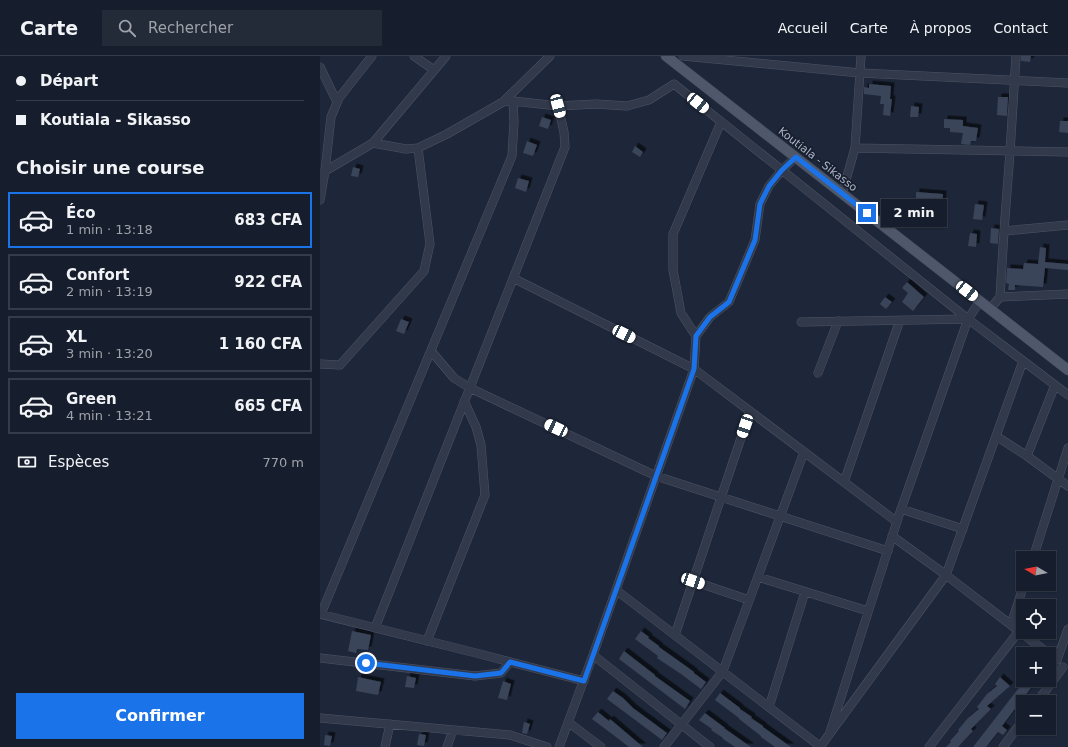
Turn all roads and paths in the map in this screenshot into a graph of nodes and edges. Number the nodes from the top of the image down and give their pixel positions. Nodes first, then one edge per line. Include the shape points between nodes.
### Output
1 (372, 56) edge
2 (414, 56) edge
3 (446, 56) edge
4 (550, 56) edge
5 (666, 56) edge
6 (682, 56) edge
7 (861, 56) edge
8 (1016, 56) edge
9 (364, 60) edge
10 (320, 67) edge
11 (434, 70) junction
12 (860, 73) junction
13 (1014, 81) junction
14 (1068, 83) edge
15 (513, 101) junction
16 (337, 102) junction
17 (504, 102) junction
18 (558, 106) junction
19 (721, 122) junction
20 (373, 144) junction
21 (418, 148) junction
22 (855, 148) junction
23 (1010, 152) junction
24 (1068, 152) edge
25 (796, 157) junction
26 (782, 170) junction
27 (322, 172) edge
28 (842, 194) junction
29 (320, 200) edge
30 (1068, 225) edge
31 (1004, 231) junction
32 (513, 278) junction
33 (1068, 294) edge
34 (1000, 297) junction
35 (980, 301) junction
36 (990, 309) junction
37 (968, 319) junction
38 (900, 320) junction
39 (801, 322) dead end
40 (838, 322) junction
41 (696, 336) junction
42 (431, 351) junction
43 (1023, 361) junction
44 (320, 364) edge
45 (694, 369) junction
46 (1068, 370) edge
47 (818, 373) dead end
48 (1055, 385) junction
49 (470, 388) junction
50 (1068, 395) edge
51 (464, 401) junction
52 (750, 411) junction
53 (996, 436) junction
54 (1068, 448) edge
55 (804, 452) junction
56 (1027, 456) junction
57 (656, 476) junction
58 (1058, 478) junction
59 (844, 482) junction
60 (1068, 486) edge
61 (721, 497) junction
62 (901, 509) junction
63 (780, 516) junction
64 (897, 522) junction
65 (963, 529) junction
66 (892, 536) junction
67 (888, 551) junction
68 (1035, 551) edge
69 (946, 575) junction
70 (758, 577) junction
71 (693, 581) junction
72 (616, 590) junction
73 (1022, 591) edge
74 (805, 592) junction
75 (749, 600) junction
76 (868, 611) junction
77 (321, 614) edge
78 (1011, 625) junction
79 (375, 628) junction
80 (1016, 629) edge
81 (1068, 629) edge
82 (675, 635) junction
83 (1016, 635) edge
84 (1029, 639) edge
85 (427, 641) junction
86 (1040, 647) edge
87 (593, 655) junction
88 (320, 658) edge
89 (1057, 660) joint
90 (510, 662) junction
91 (1066, 669) edge
92 (722, 671) junction
93 (584, 681) junction
94 (1043, 695) edge
95 (769, 707) junction
96 (320, 718) edge
97 (568, 722) junction
98 (390, 724) junction
99 (681, 724) junction
100 (1016, 729) edge
101 (453, 730) junction
102 (829, 735) junction
103 (385, 747) edge
104 (447, 747) edge
105 (547, 747) edge
106 (559, 747) edge
107 (601, 747) edge
108 (664, 747) edge
109 (710, 747) edge
110 (821, 747) edge
111 (929, 747) edge
112 (1003, 747) edge

1 - 9 street
2 - 11 street
3 - 11 street
4 - 17 street
5 - 25 main road, Koutiala - Sikasso
6 - 12 street
7 - 12 street
8 - 13 street
9 - 16 street
10 - 16 street
11 - 20 street
12 - 13 street
12 - 22 street
13 - 14 street
13 - 23 street
15 - 17 street
15 - 18 street
15 - 42 street via 512,156
16 - 27 street via 331,117
17 - 21 street
18 - 19 street via 627,106 649,100 674,84
18 - 32 street via 565,147
19 - 26 street
19 - 41 street via 673,234 673,270 681,313
20 - 21 street via 406,149
20 - 27 street
21 - 44 street via 430,244 424,271 340,366
22 - 23 street
22 - 28 street
23 - 24 street
23 - 31 street
25 - 26 street
25 - 28 main road, Koutiala - Sikasso
26 - 37 street
26 - 41 street via 769,186 760,204 755,240 729,302 710,317
27 - 29 street
28 - 35 main road, Koutiala - Sikasso
30 - 31 street
31 - 34 street
32 - 45 street
32 - 49 street
33 - 34 street
34 - 36 street
35 - 36 main road, Koutiala - Sikasso
35 - 37 street
36 - 46 main road, Koutiala - Sikasso
37 - 38 street
37 - 43 street
37 - 62 street
38 - 40 street
38 - 59 street
39 - 40 street
40 - 47 street
41 - 45 street
42 - 49 street via 454,378
42 - 77 street
43 - 48 street
43 - 53 street
45 - 52 street
45 - 57 street
48 - 50 street
48 - 56 street
49 - 51 street
49 - 57 street
51 - 79 street
51 - 85 street via 476,427 481,446 485,495
52 - 55 street
52 - 61 street
53 - 56 street
53 - 65 street
54 - 58 street
55 - 59 street
55 - 63 street
56 - 58 street
57 - 61 street
57 - 72 street
58 - 60 street
58 - 68 street
59 - 64 street
61 - 63 street
61 - 71 street
62 - 64 street
62 - 65 street
63 - 67 street
63 - 70 street
64 - 66 street
65 - 69 street
66 - 67 street
66 - 69 street
67 - 76 street
69 - 78 street
69 - 102 street
70 - 74 street
70 - 75 street
71 - 75 street
71 - 82 street
72 - 82 street
72 - 87 street
73 - 78 street
74 - 76 street
74 - 95 street
75 - 92 street
76 - 102 street
77 - 79 street
78 - 80 street
79 - 85 street
81 - 89 street
82 - 92 street
83 - 111 street
84 - 86 street
85 - 90 street
87 - 93 street
87 - 99 street
88 - 90 street via 475,676 501,673
89 - 91 street
90 - 93 street
91 - 94 street
92 - 95 street
92 - 99 street
93 - 97 street
95 - 110 street
96 - 98 street
97 - 106 street
97 - 107 street
98 - 101 street
98 - 103 street
99 - 108 street
99 - 109 street
100 - 112 street
101 - 104 street
101 - 105 street via 510,735
102 - 110 street

